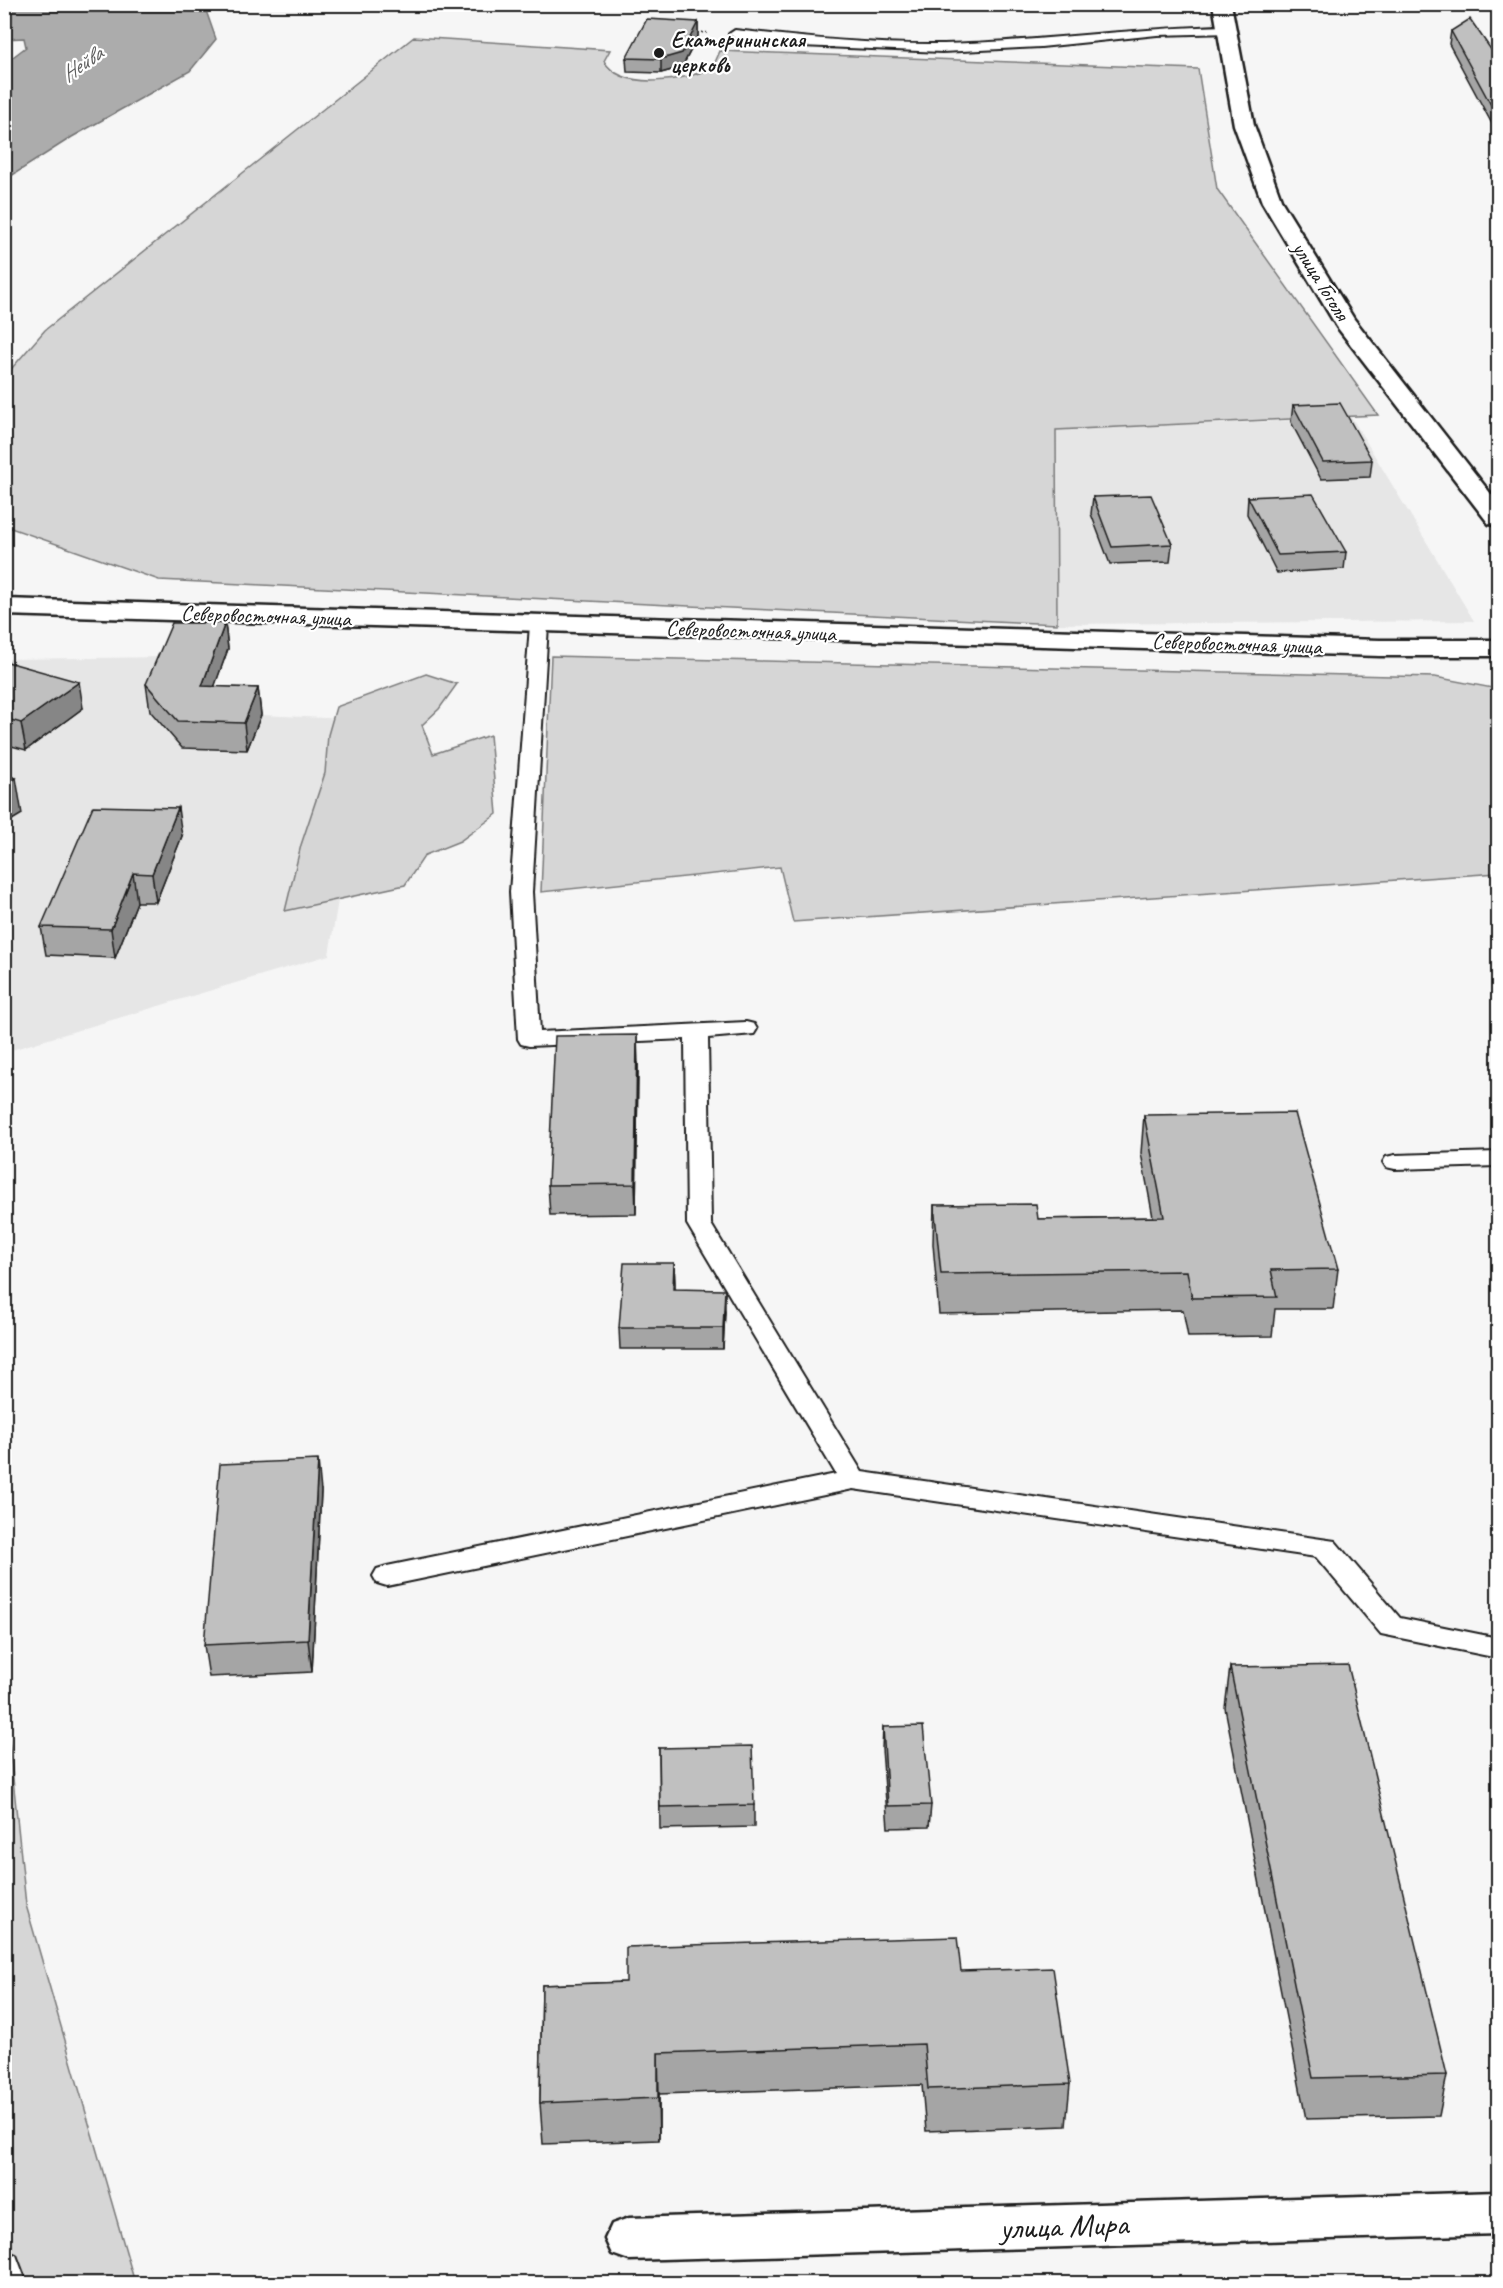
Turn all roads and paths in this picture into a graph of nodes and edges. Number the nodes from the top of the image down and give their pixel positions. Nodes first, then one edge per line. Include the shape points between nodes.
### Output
1 (1222, 4) edge
2 (1226, 30) junction
3 (735, 34) dead end
4 (1498, 519) edge
5 (4, 608) edge
6 (539, 625) junction
7 (1498, 648) edge
8 (746, 1029) dead end
9 (696, 1031) junction
10 (1498, 1159) edge
11 (1395, 1162) dead end
12 (853, 1480) junction
13 (387, 1576) dead end
14 (1498, 1648) edge
15 (1498, 2213) edge
16 (629, 2239) dead end
17 (4, 2266) edge
18 (10, 2283) edge

1 - 2 street, улица Гоголя
2 - 3 lane via 1156,31 942,48 801,42
2 - 4 street, улица Гоголя via 1244,125 1272,202 1345,322
5 - 6 street, Северовосточная улица
6 - 7 street, Северовосточная улица
6 - 9 lane via 521,892 528,1038
8 - 9 lane
9 - 12 lane via 699,1224
10 - 11 lane
12 - 13 lane
12 - 14 lane via 1326,1548 1391,1627
15 - 16 street, улица Мира
17 - 18 lane

